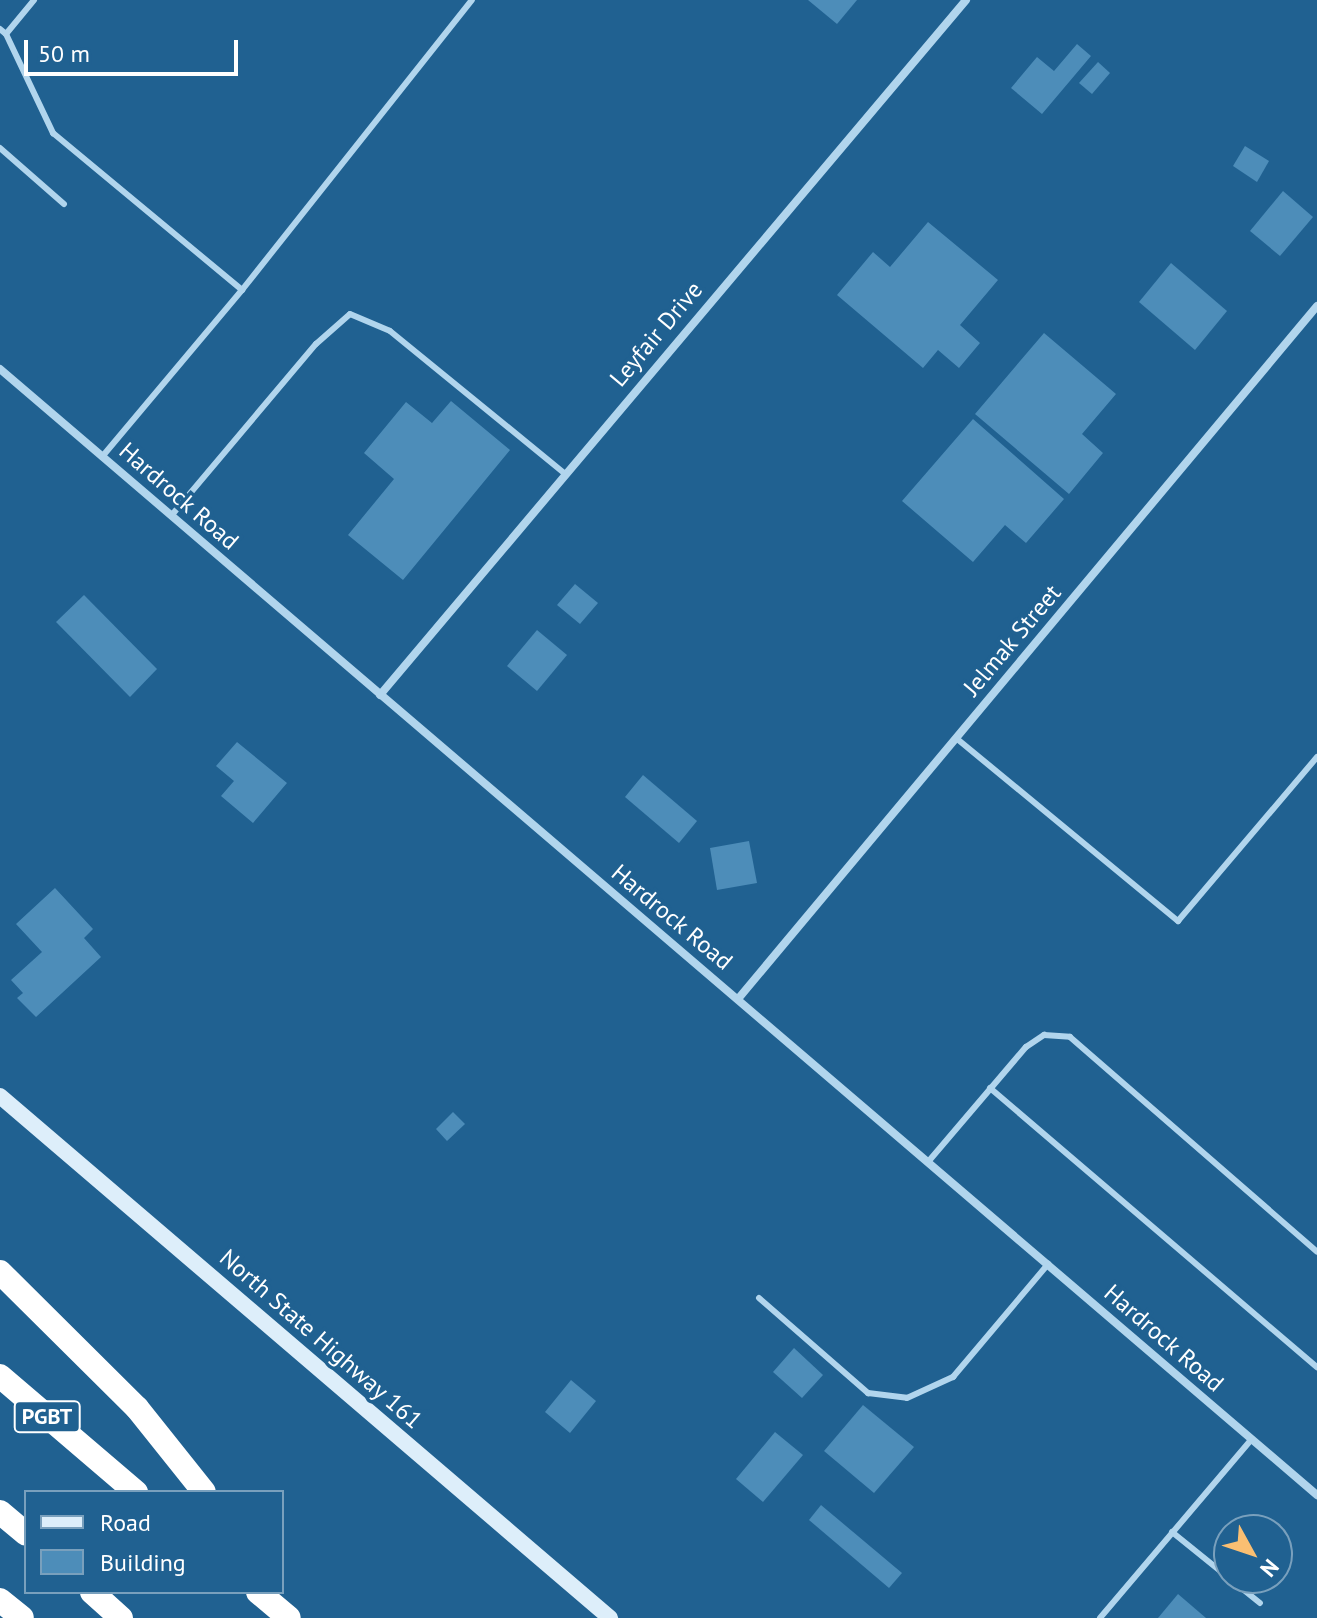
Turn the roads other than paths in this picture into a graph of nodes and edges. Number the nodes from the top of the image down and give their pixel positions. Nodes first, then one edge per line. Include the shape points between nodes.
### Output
1 (34, 0) edge
2 (472, 0) edge
3 (966, 0) edge
4 (3, 31) edge
5 (0, 148) edge
6 (64, 204) dead end
7 (242, 290) junction
8 (1317, 306) edge
9 (0, 369) edge
10 (102, 457) junction
11 (564, 473) junction
12 (171, 516) junction
13 (380, 695) junction
14 (956, 738) junction
15 (1317, 757) edge
16 (738, 999) junction
17 (990, 1088) junction
18 (0, 1096) edge
19 (928, 1162) junction
20 (1317, 1252) edge
21 (1048, 1264) junction
22 (0, 1272) edge
23 (759, 1298) dead end
24 (1317, 1367) edge
25 (0, 1376) edge
26 (1252, 1439) junction
27 (134, 1490) edge
28 (202, 1490) edge
29 (1317, 1495) edge
30 (0, 1512) edge
31 (24, 1532) edge
32 (1172, 1532) junction
33 (94, 1594) edge
34 (260, 1594) edge
35 (284, 1594) edge
36 (0, 1600) edge
37 (1260, 1603) dead end
38 (22, 1618) edge
39 (121, 1618) edge
40 (289, 1618) edge
41 (303, 1618) edge
42 (610, 1618) edge
43 (1100, 1618) edge

1 - 4 lane
2 - 7 lane
3 - 11 street, Leyfair Drive
4 - 7 lane via 53,133
5 - 6 lane
7 - 10 lane
8 - 14 street, Jelmak Street
9 - 10 street, Hardrock Road
10 - 12 street, Hardrock Road
11 - 12 lane via 390,331 350,314 316,344
11 - 13 street, Leyfair Drive
12 - 13 street, Hardrock Road
13 - 16 street, Hardrock Road
14 - 15 lane via 1178,921
14 - 16 street, Jelmak Street
16 - 19 street, Hardrock Road
17 - 19 lane
17 - 20 lane via 1026,1047 1044,1035 1070,1037
17 - 24 lane
18 - 42 main road, North State Highway 161
19 - 21 street, Hardrock Road
21 - 23 lane via 953,1377 907,1398 868,1393
21 - 26 street, Hardrock Road
22 - 28 highway via 137,1408
25 - 27 highway, PGBT
26 - 29 street, Hardrock Road
26 - 32 lane
30 - 31 highway
32 - 37 lane
32 - 43 lane
33 - 39 highway
34 - 40 highway
35 - 41 highway
36 - 38 highway

